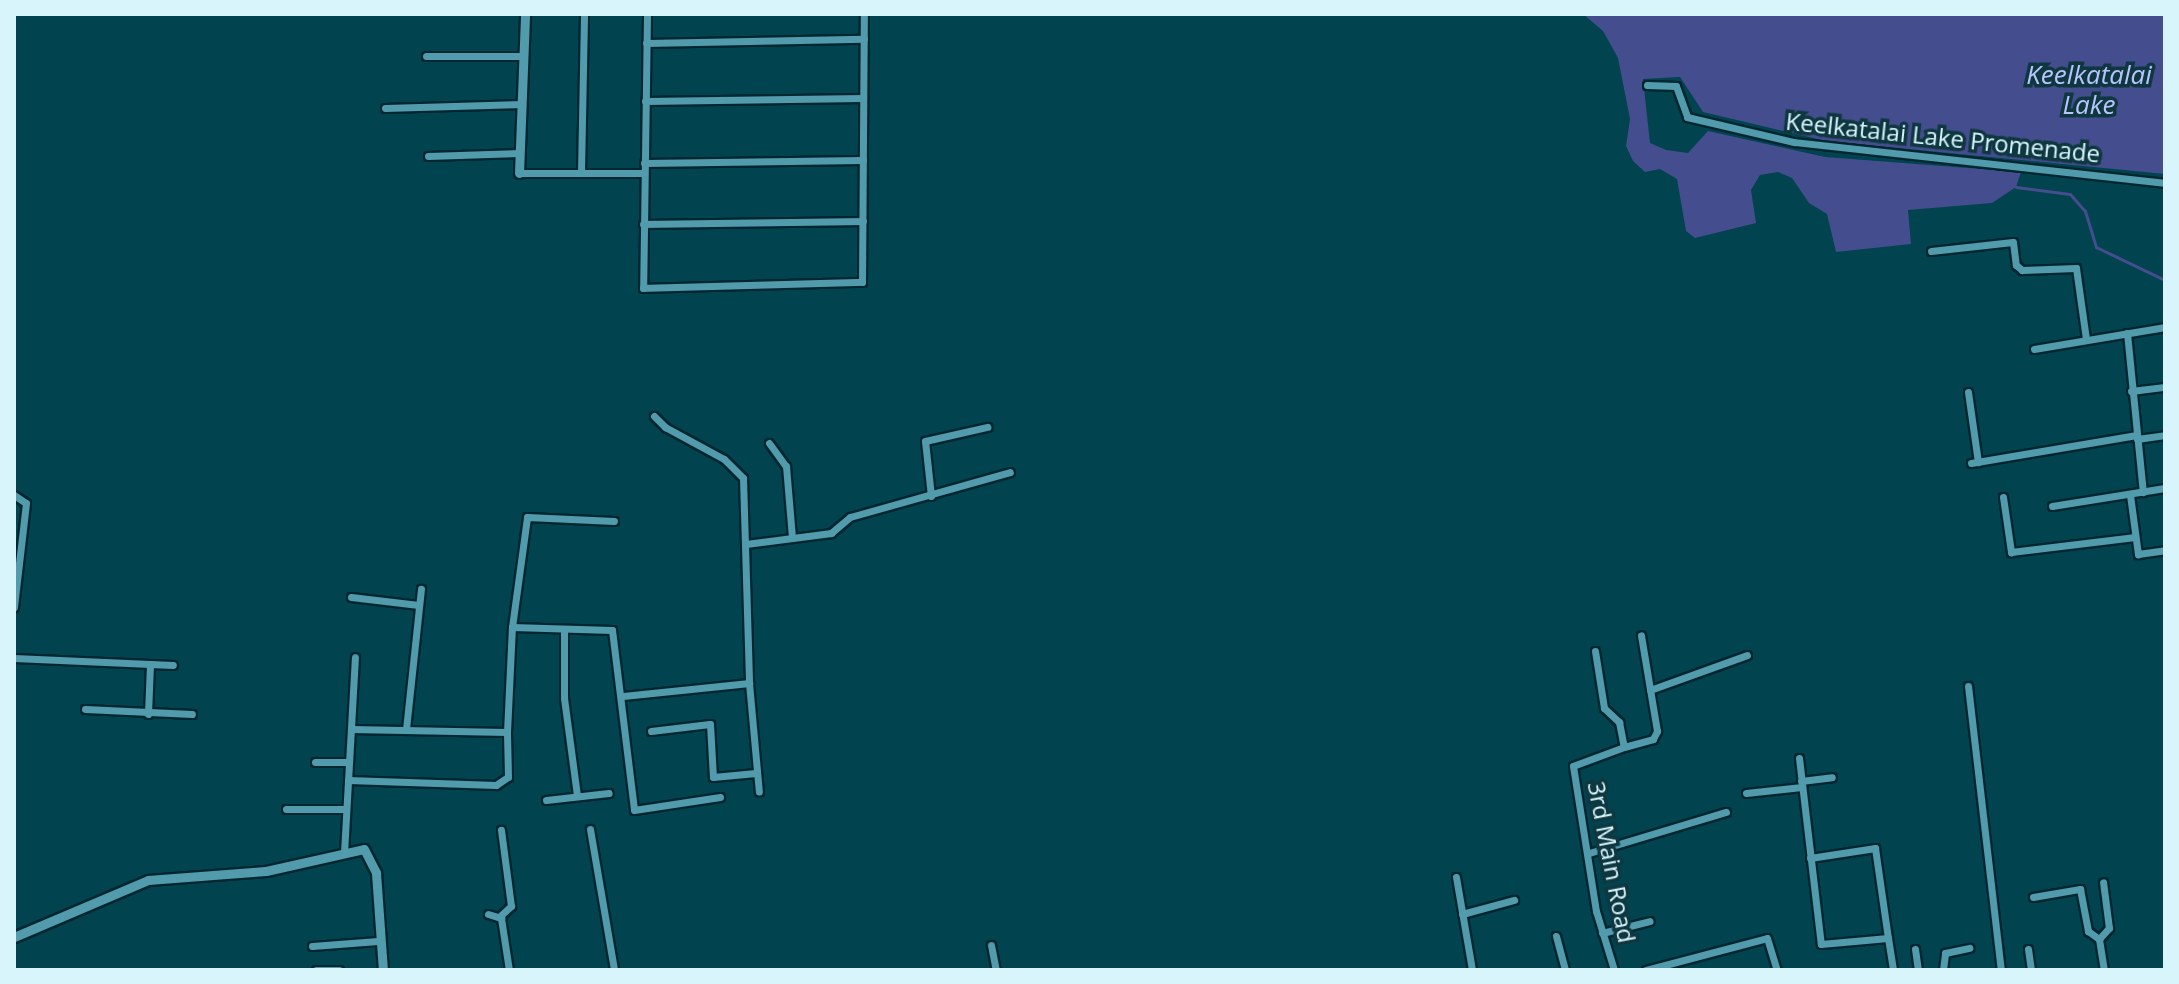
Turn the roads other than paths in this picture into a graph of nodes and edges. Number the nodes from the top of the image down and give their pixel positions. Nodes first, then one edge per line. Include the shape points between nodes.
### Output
1 (525, 14) edge
2 (584, 14) edge
3 (647, 14) edge
4 (864, 14) edge
5 (864, 39) junction
6 (646, 43) junction
7 (426, 56) dead end
8 (524, 56) junction
9 (1647, 85) dead end
10 (863, 98) junction
11 (645, 101) junction
12 (522, 104) junction
13 (385, 108) dead end
14 (520, 153) junction
15 (428, 156) dead end
16 (863, 160) junction
17 (644, 163) junction
18 (519, 173) joint
19 (581, 173) junction
20 (644, 173) junction
21 (2165, 183) edge
22 (863, 221) junction
23 (643, 224) junction
24 (1931, 251) dead end
25 (2165, 327) edge
26 (2127, 333) junction
27 (2086, 339) junction
28 (2034, 349) dead end
29 (2165, 387) edge
30 (2131, 391) junction
31 (1968, 392) dead end
32 (654, 416) dead end
33 (987, 427) dead end
34 (2165, 435) edge
35 (2137, 437) junction
36 (769, 443) dead end
37 (1010, 472) dead end
38 (2165, 488) edge
39 (2143, 492) junction
40 (14, 495) edge
41 (2130, 495) junction
42 (931, 496) junction
43 (2003, 497) dead end
44 (2052, 506) dead end
45 (614, 521) dead end
46 (2135, 537) junction
47 (792, 538) junction
48 (746, 544) junction
49 (2165, 550) edge
50 (16, 576) edge
51 (421, 589) dead end
52 (351, 597) dead end
53 (419, 605) junction
54 (14, 607) edge
55 (512, 627) junction
56 (564, 630) junction
57 (1641, 635) dead end
58 (1595, 651) dead end
59 (1747, 655) dead end
60 (355, 657) dead end
61 (14, 658) edge
62 (150, 665) junction
63 (173, 665) dead end
64 (749, 683) junction
65 (1968, 686) dead end
66 (1650, 690) junction
67 (623, 696) junction
68 (85, 709) dead end
69 (148, 714) junction
70 (192, 714) dead end
71 (351, 729) junction
72 (406, 729) junction
73 (651, 731) dead end
74 (507, 732) junction
75 (1624, 747) junction
76 (1799, 758) dead end
77 (315, 762) dead end
78 (348, 762) junction
79 (756, 773) junction
80 (1832, 777) dead end
81 (348, 780) junction
82 (1802, 784) junction
83 (759, 792) dead end
84 (609, 793) dead end
85 (1746, 793) dead end
86 (577, 795) junction
87 (720, 797) dead end
88 (546, 800) dead end
89 (286, 809) dead end
90 (346, 809) junction
91 (1726, 812) dead end
92 (590, 829) dead end
93 (501, 830) dead end
94 (344, 853) junction
95 (1589, 853) junction
96 (1810, 858) junction
97 (1456, 877) dead end
98 (2103, 882) dead end
99 (2033, 897) dead end
100 (1514, 900) dead end
101 (488, 914) dead end
102 (1462, 914) junction
103 (500, 916) junction
104 (1650, 921) dead end
105 (1602, 933) junction
106 (1556, 936) dead end
107 (14, 937) edge
108 (1888, 938) junction
109 (2099, 939) junction
110 (378, 941) junction
111 (991, 945) dead end
112 (312, 946) dead end
113 (1969, 948) dead end
114 (1915, 949) dead end
115 (2028, 949) dead end
116 (316, 970) edge
117 (339, 970) edge
118 (383, 970) edge
119 (509, 970) edge
120 (614, 970) edge
121 (996, 970) edge
122 (1472, 970) edge
123 (1565, 970) edge
124 (1614, 970) edge
125 (1646, 970) edge
126 (1777, 970) edge
127 (1893, 970) edge
128 (1918, 970) edge
129 (1943, 970) edge
130 (2001, 970) edge
131 (2031, 970) edge
132 (2104, 970) edge

1 - 8 street
2 - 19 street
3 - 6 street
4 - 5 street
5 - 6 street
5 - 10 street
6 - 11 street
7 - 8 street
8 - 12 street
9 - 21 street, Keelkatalai Lake Promenade via 1676,86 1687,117 1794,142
10 - 11 street
10 - 16 street
11 - 17 street
12 - 13 street
12 - 14 street
14 - 15 street
14 - 18 street
16 - 17 street
16 - 22 street
17 - 20 street
18 - 19 street
19 - 20 street
20 - 23 street
22 - 23 street
22 - 23 street via 862,282 643,288
24 - 27 street via 2013,242 2016,265 2022,270 2076,268
25 - 26 street
26 - 27 street
26 - 30 street
27 - 28 street
29 - 30 street
30 - 35 street
31 - 35 street via 1975,462
32 - 48 street via 737,469 746,489
33 - 42 street via 922,445
34 - 35 street
35 - 39 street
36 - 47 street via 786,466
37 - 42 street
38 - 39 street
39 - 41 street
40 - 50 street via 26,503
41 - 44 street
41 - 46 street
42 - 47 street via 850,517 837,532
43 - 46 street via 2011,552
45 - 55 street via 527,517
46 - 49 street via 2141,556
47 - 48 street
48 - 64 street
50 - 54 street
51 - 53 street
52 - 53 street
53 - 72 street
55 - 56 street
55 - 74 street
56 - 67 street via 612,630
56 - 86 street via 564,698
57 - 66 street
58 - 75 street via 1604,708 1619,722
59 - 66 street
60 - 71 street
61 - 62 street
62 - 63 street
62 - 69 street
64 - 67 street
64 - 79 street
65 - 130 street
66 - 75 street via 1656,736
67 - 87 street via 634,810
68 - 69 street
69 - 70 street
71 - 72 street
71 - 78 street
72 - 74 street
73 - 79 street via 710,724 713,777
74 - 81 street via 508,777 496,785
75 - 95 street, 3rd Main Road via 1575,761
76 - 82 street
77 - 78 street
78 - 81 street
79 - 83 street
80 - 82 street
81 - 90 street
82 - 85 street
82 - 96 street
84 - 86 street
86 - 88 street
89 - 90 street
90 - 94 street
91 - 95 street
92 - 120 street
93 - 103 street via 511,906
94 - 107 street via 266,871 148,880
94 - 110 street via 364,849 372,856
95 - 105 street, 3rd Main Road
96 - 108 street via 1821,944
96 - 108 street via 1875,848
97 - 102 street
98 - 109 street via 2109,928
99 - 109 street via 2080,889 2088,931
100 - 102 street
101 - 103 street
102 - 122 street
103 - 119 street
104 - 105 street
105 - 124 street, 3rd Main Road
106 - 123 street
108 - 127 street
109 - 132 street
110 - 112 street
110 - 118 street
111 - 121 street
113 - 129 street via 1945,953
114 - 128 street
115 - 131 street
116 - 117 street
125 - 126 street via 1767,938

